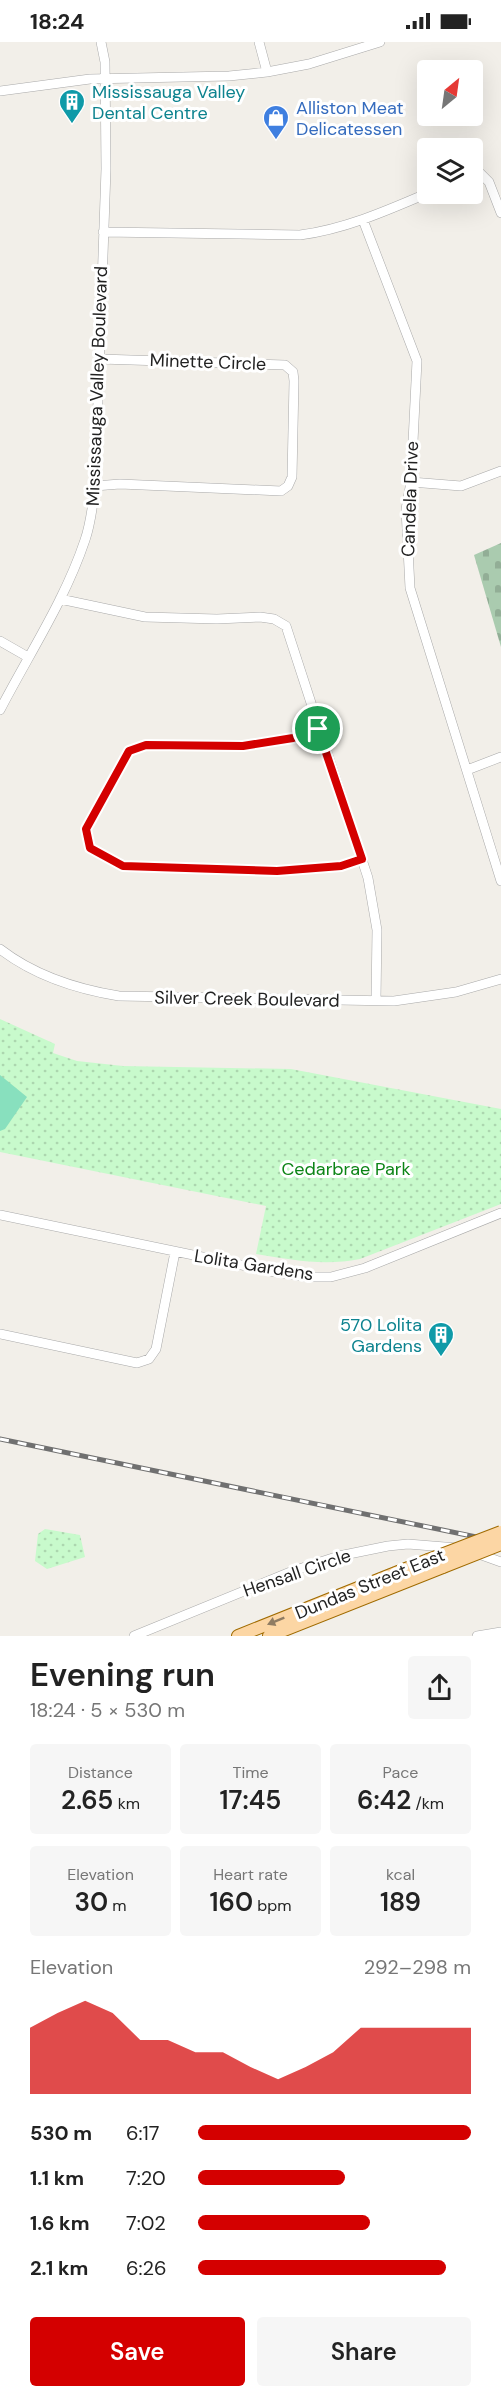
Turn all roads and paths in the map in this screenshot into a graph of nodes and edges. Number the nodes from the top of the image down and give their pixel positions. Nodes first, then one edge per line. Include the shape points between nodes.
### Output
1 (101, 42) edge
2 (260, 42) edge
3 (380, 42) edge
4 (267, 72) junction
5 (106, 79) junction
6 (0, 91) edge
7 (483, 176) edge
8 (417, 198) edge
9 (501, 213) edge
10 (363, 220) junction
11 (103, 232) junction
12 (99, 358) junction
13 (501, 471) edge
14 (411, 482) junction
15 (95, 486) junction
16 (60, 599) junction
17 (0, 641) edge
18 (28, 657) junction
19 (0, 710) edge
20 (318, 729) junction
21 (501, 757) edge
22 (467, 770) junction
23 (362, 859) junction
24 (501, 881) edge
25 (0, 949) edge
26 (501, 979) edge
27 (376, 1000) junction
28 (501, 1213) edge
29 (0, 1215) edge
30 (175, 1252) junction
31 (0, 1334) edge
32 (501, 1532) edge
33 (501, 1544) edge
34 (501, 1562) edge
35 (500, 1634) edge
36 (134, 1636) edge
37 (238, 1636) edge
38 (270, 1636) edge
39 (477, 1636) edge

1 - 5 street, Mississauga Valley Boulevard
2 - 4 street
3 - 4 street via 309,64
4 - 5 street
5 - 6 street
5 - 11 street, Mississauga Valley Boulevard
7 - 9 street
8 - 10 street
10 - 11 street via 300,235
10 - 14 street, Candela Drive via 417,361
11 - 12 street, Mississauga Valley Boulevard
12 - 15 street, Mississauga Valley Boulevard
12 - 15 street, Minette Circle via 285,365 293,372 294,381 292,466 288,486 280,491
13 - 14 street via 460,486
14 - 22 street, Candela Drive via 406,509 410,588
15 - 16 street, Mississauga Valley Boulevard via 86,539
16 - 18 street, Mississauga Valley Boulevard
16 - 20 street via 145,617 274,619 286,626
17 - 18 street
18 - 19 street, Mississauga Valley Boulevard
20 - 23 street
20 - 23 street via 293,738 243,746 146,745 129,751 86,829 90,848 123,866 277,871 341,866
21 - 22 street
22 - 24 street, Candela Drive
23 - 27 street via 377,930
25 - 27 street, Silver Creek Boulevard via 25,966 74,987 119,996
26 - 27 street, Silver Creek Boulevard via 430,997
28 - 30 street, Lolita Gardens via 365,1268 331,1276 275,1272
29 - 30 street, Lolita Gardens
30 - 31 street via 156,1349 149,1359 137,1363
32 -> 37 main road, Dundas Street East, bridge
33 - 38 main road, Dundas Street East, bridge
34 - 36 street, Hensall Circle via 465,1549 408,1544 367,1550 307,1565
35 - 39 street

